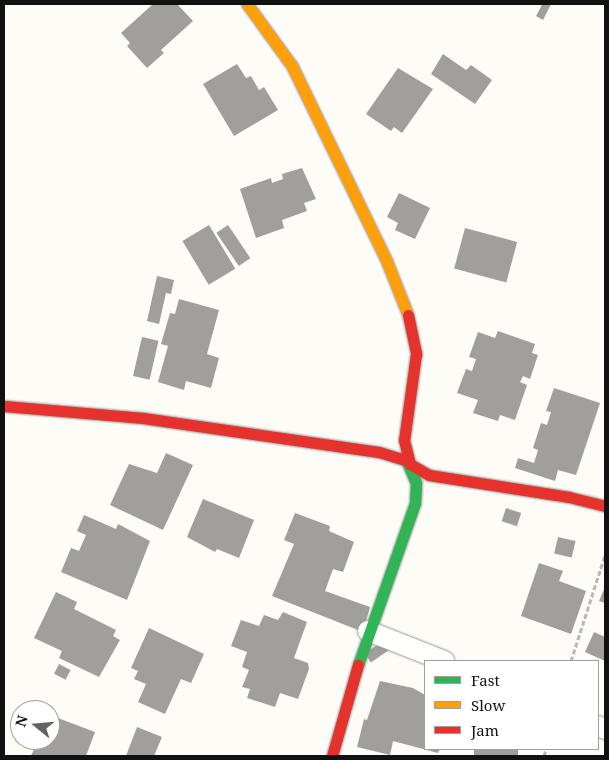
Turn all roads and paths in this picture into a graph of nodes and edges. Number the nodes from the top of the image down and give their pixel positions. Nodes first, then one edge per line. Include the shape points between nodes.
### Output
1 (247, 4) edge
2 (4, 406) edge
3 (410, 464) junction
4 (605, 506) edge
5 (605, 555) edge
6 (368, 631) junction
7 (441, 660) edge
8 (571, 660) edge
9 (332, 756) edge

1 - 3 street via 292,66 388,262 406,308 416,349 404,440
2 - 3 street via 163,421 378,452 404,459
3 - 4 street via 429,475 569,497
3 - 6 street via 416,483 415,503
5 - 8 path
6 - 7 street
6 - 9 street

